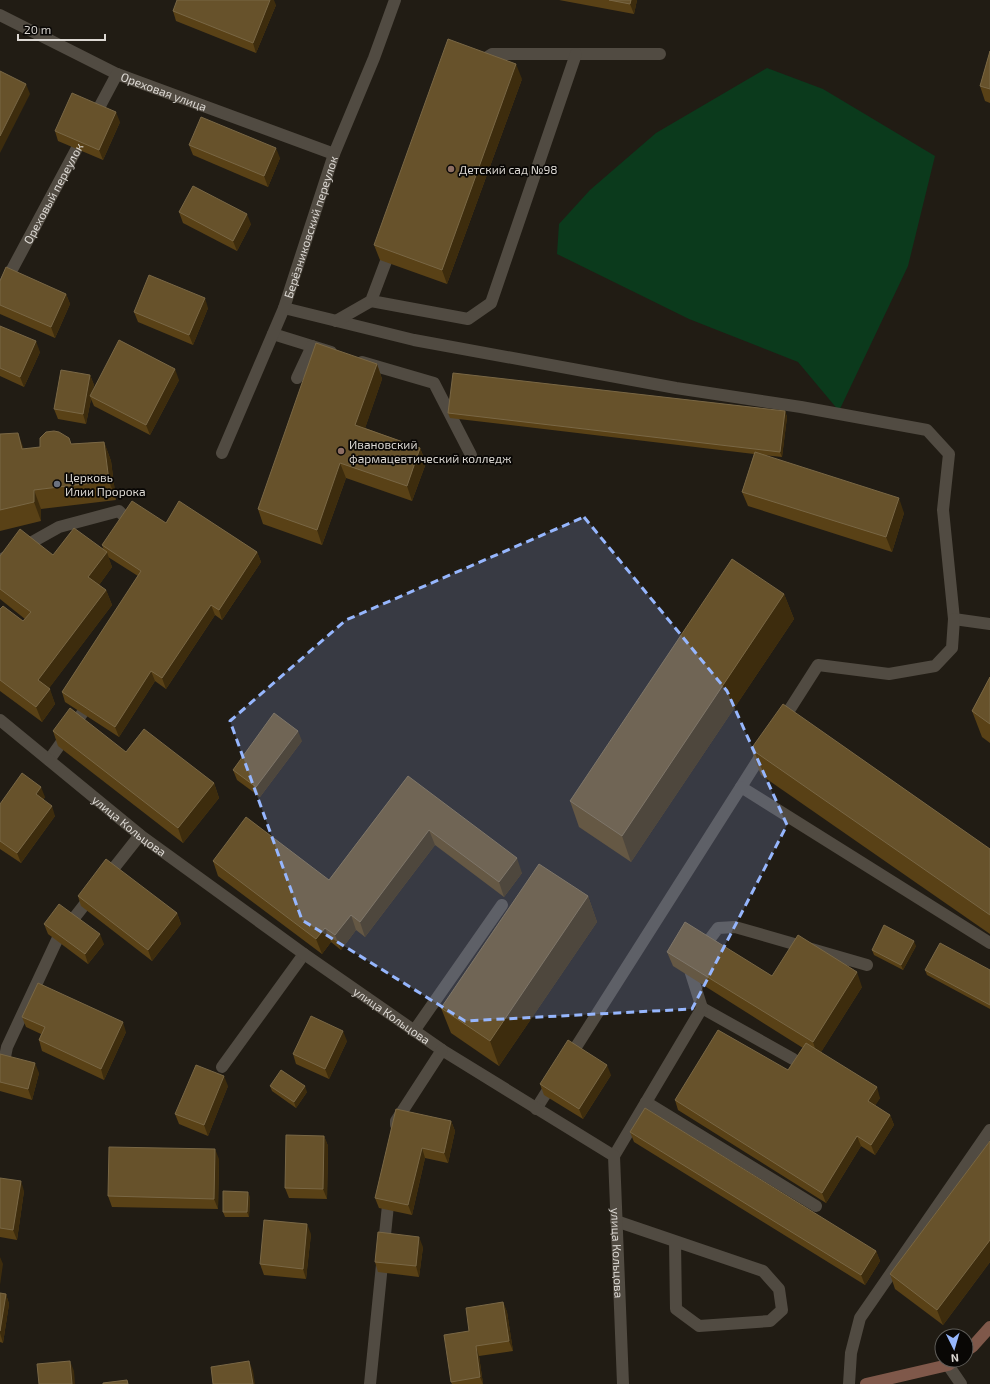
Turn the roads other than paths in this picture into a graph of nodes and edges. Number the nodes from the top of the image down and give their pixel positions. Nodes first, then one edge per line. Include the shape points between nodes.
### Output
1 (395, 0) edge
2 (0, 15) edge
3 (576, 54) junction
4 (660, 54) dead end
5 (469, 69) edge
6 (117, 74) junction
7 (334, 154) junction
8 (396, 236) edge
9 (0, 292) edge
10 (371, 301) junction
11 (284, 308) junction
12 (336, 321) junction
13 (273, 334) junction
14 (312, 346) junction
15 (297, 378) dead end
16 (222, 453) dead end
17 (471, 455) dead end
18 (138, 533) edge
19 (0, 560) edge
20 (954, 619) junction
21 (990, 624) edge
22 (98, 691) edge
23 (0, 720) edge
24 (49, 760) junction
25 (741, 787) junction
26 (140, 835) junction
27 (502, 905) dead end
28 (990, 943) edge
29 (304, 954) junction
30 (867, 965) dead end
31 (702, 1008) junction
32 (414, 1031) junction
33 (442, 1050) junction
34 (793, 1059) edge
35 (222, 1067) dead end
36 (0, 1081) edge
37 (646, 1102) junction
38 (536, 1109) junction
39 (990, 1130) edge
40 (394, 1136) edge
41 (614, 1156) junction
42 (390, 1183) edge
43 (816, 1206) dead end
44 (616, 1221) junction
45 (675, 1241) junction
46 (990, 1327) edge
47 (974, 1345) edge
48 (934, 1367) edge
49 (954, 1368) edge
50 (370, 1384) edge
51 (622, 1384) edge
52 (849, 1384) edge
53 (866, 1384) edge
54 (962, 1384) edge

1 - 7 street, Берёзниковский переулок
2 - 6 street, Ореховая улица
3 - 4 street
3 - 5 street via 492,54
3 - 10 street via 491,303 468,319
6 - 7 street, Ореховая улица
6 - 9 street, Ореховый переулок
7 - 11 street, Берёзниковский переулок
8 - 10 street
10 - 12 street
11 - 12 street
11 - 13 street, Берёзниковский переулок
12 - 20 street via 414,340 495,355 927,430 949,454 943,510
13 - 14 street
13 - 16 street, Берёзниковский переулок
14 - 15 street
14 - 17 street via 434,384
18 - 19 street via 120,511 59,527
20 - 21 street
20 - 25 street via 952,648 935,666 889,674 818,665
22 - 24 street
23 - 24 street, улица Кольцова
24 - 26 street, улица Кольцова
25 - 28 street
25 - 38 street
26 - 29 street, улица Кольцова
26 - 36 street via 57,940 7,1047
27 - 32 street
29 - 32 street, улица Кольцова
29 - 35 street
30 - 31 street via 735,927 718,928 689,967
31 - 34 street
31 - 37 street
32 - 33 street, улица Кольцова
33 - 38 street, улица Кольцова
33 - 40 street via 396,1121
37 - 41 street
37 - 43 street
38 - 41 street, улица Кольцова
39 - 52 street via 860,1318 851,1353
41 - 44 street, улица Кольцова
42 - 50 street
44 - 45 street
44 - 51 street, улица Кольцова
45 - 45 street via 763,1271 779,1289 782,1310 770,1321 698,1326 676,1310
46 - 47 street
48 - 53 street
49 - 54 street

